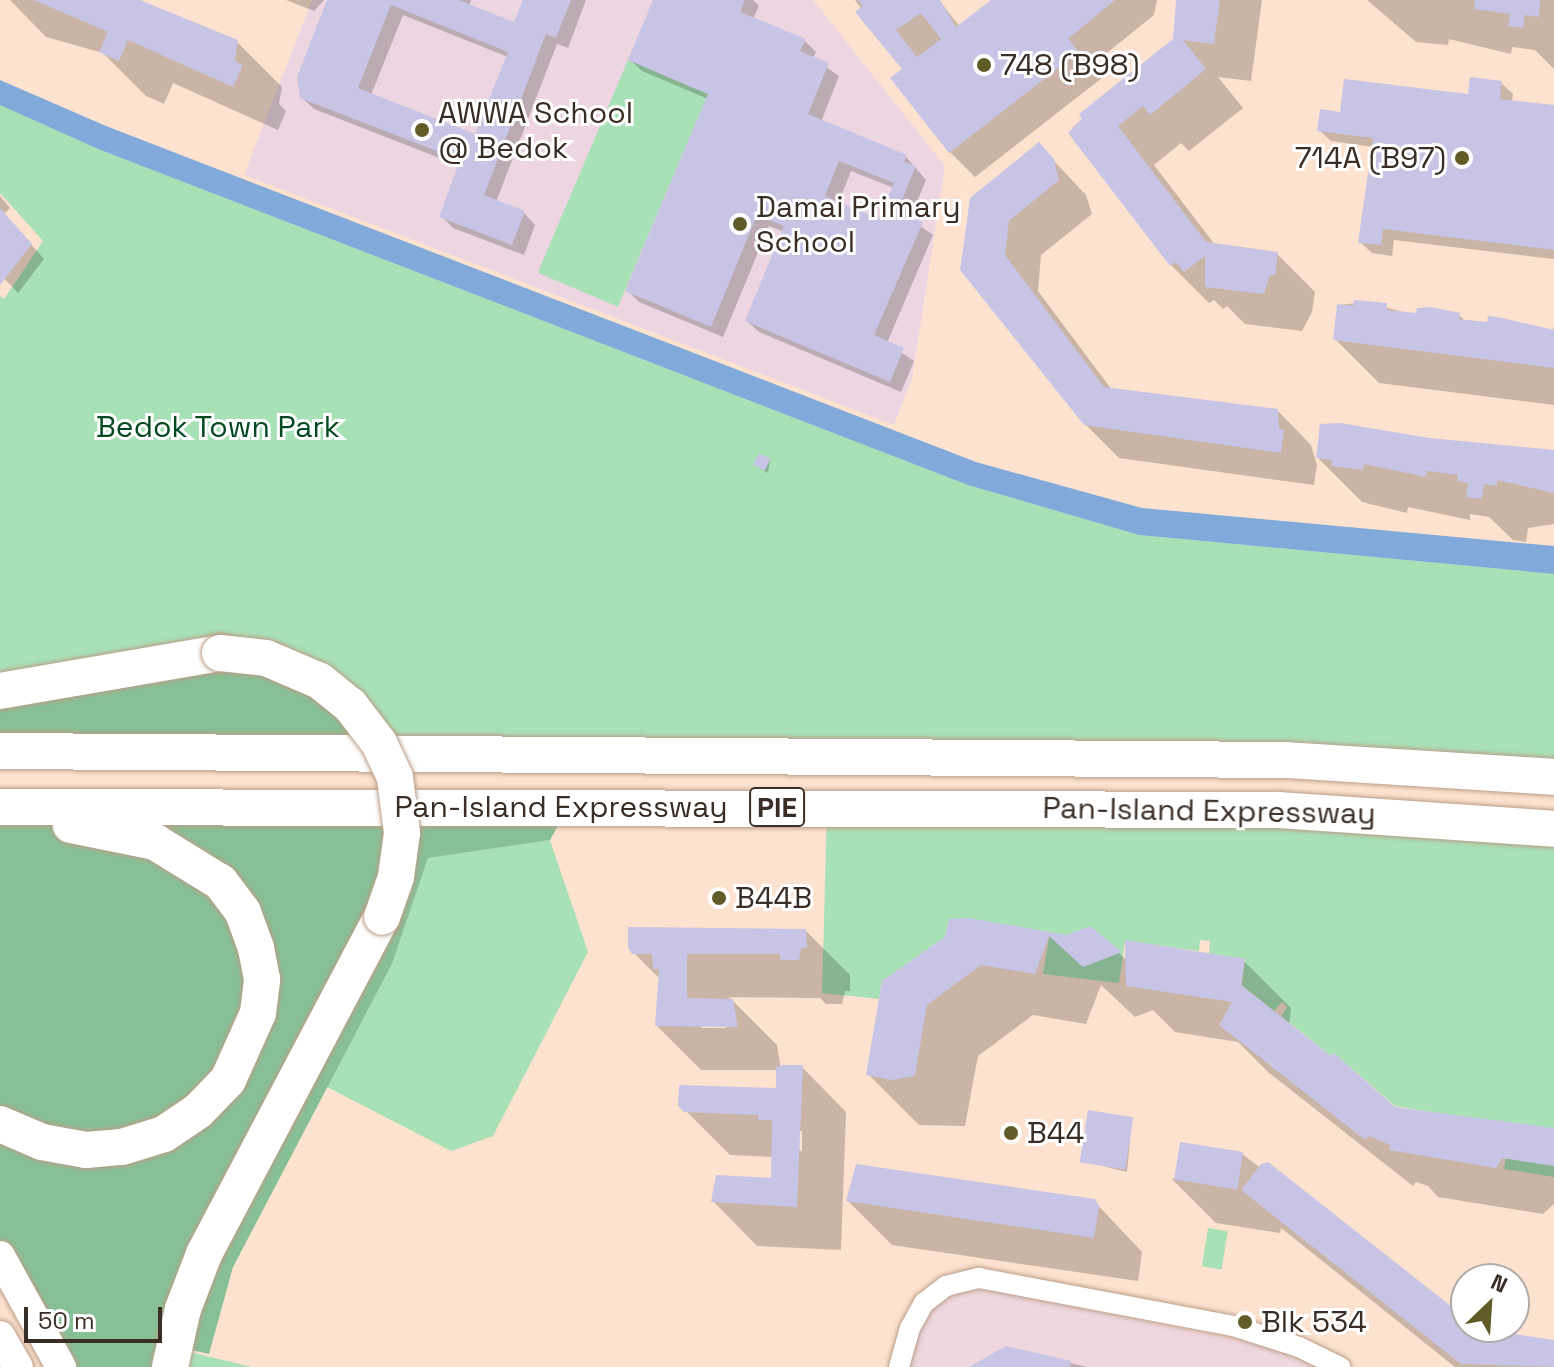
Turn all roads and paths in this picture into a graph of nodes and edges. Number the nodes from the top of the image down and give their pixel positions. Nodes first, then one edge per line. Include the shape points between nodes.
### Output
1 (0, 691) edge
2 (0, 751) edge
3 (1554, 777) edge
4 (0, 807) edge
5 (0, 815) edge
6 (1554, 829) edge
7 (0, 1124) edge
8 (0, 1256) edge
9 (0, 1336) edge
10 (18, 1367) edge
11 (61, 1367) edge
12 (170, 1367) edge
13 (899, 1367) edge
14 (1340, 1367) edge

1 - 12 highway, bridge via 220,653 266,658 320,681 350,705 379,743 395,778 402,833 396,877 382,917 204,1254 183,1309
2 - 3 highway, Pan-Island Expressway / PIE via 1286,760
4 - 6 highway, Pan-Island Expressway / PIE via 1278,810 1415,815
5 - 7 highway via 135,835 201,866 226,887 243,912 262,985 253,1032 232,1075 214,1097 173,1129 97,1151 52,1145
8 - 11 main road
9 - 10 main road
13 - 14 street via 924,1303 951,1284 979,1278 1233,1326 1299,1347

